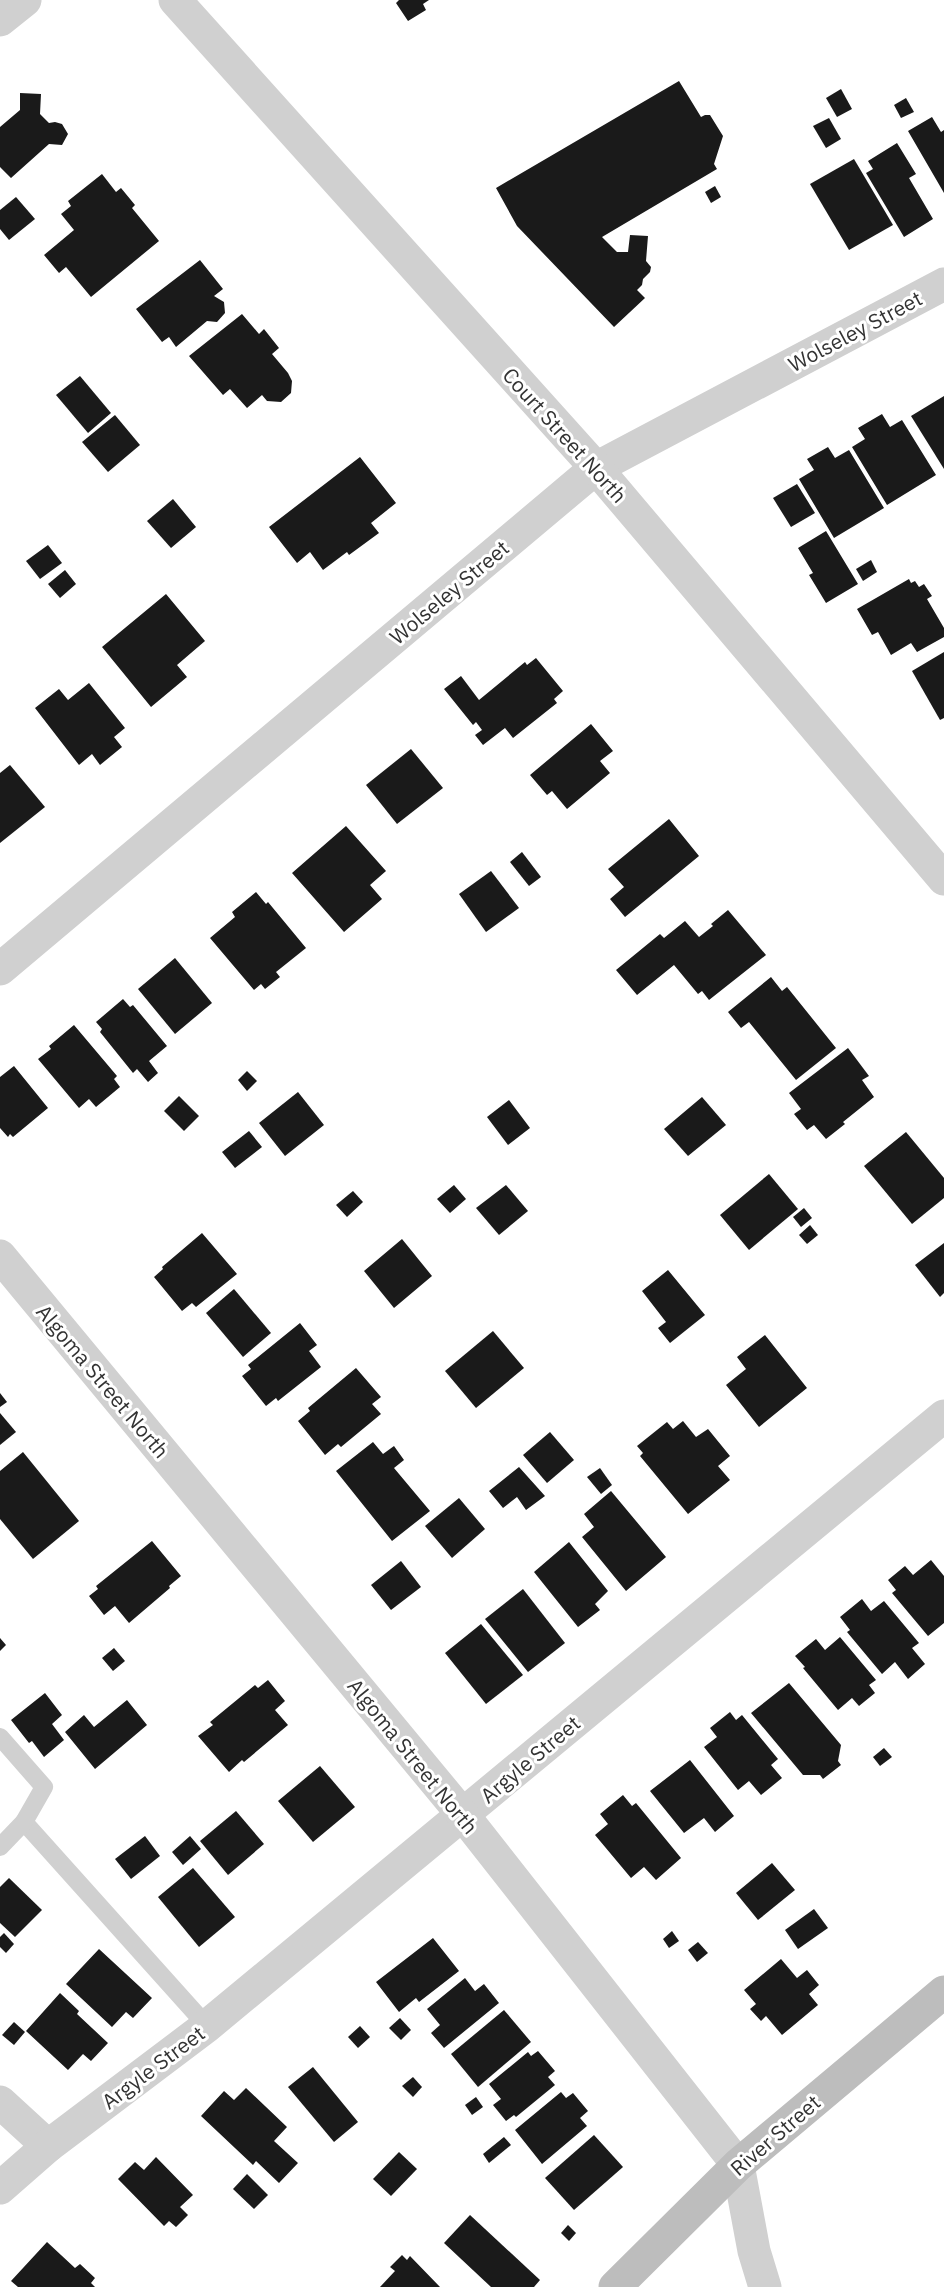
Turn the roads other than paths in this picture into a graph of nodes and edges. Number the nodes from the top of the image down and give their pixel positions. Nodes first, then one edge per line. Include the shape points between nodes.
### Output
1 (24, 0) edge
2 (175, 0) edge
3 (0, 20) edge
4 (944, 284) edge
5 (596, 468) junction
6 (944, 879) edge
7 (0, 969) edge
8 (0, 1256) edge
9 (944, 1416) edge
10 (0, 1737) edge
11 (463, 1815) junction
12 (24, 1822) junction
13 (0, 1847) edge
14 (944, 1992) edge
15 (207, 2026) junction
16 (0, 2102) edge
17 (48, 2146) junction
18 (738, 2165) junction
19 (0, 2188) edge
20 (615, 2287) edge
21 (765, 2287) edge

1 - 3 street
2 - 5 street, Court Street North
4 - 5 street, Wolseley Street
5 - 6 street, Court Street North
5 - 7 street, Wolseley Street
8 - 11 street, Algoma Street North
9 - 11 street, Argyle Street
10 - 12 lane via 44,1787
11 - 15 street, Argyle Street
11 - 18 street, Algoma Street North
12 - 13 lane
12 - 15 lane
14 - 18 main road, River Street
15 - 17 street, Argyle Street
16 - 17 street
17 - 19 street, Argyle Street
18 - 20 main road, River Street
18 - 21 street, Algoma Street North

